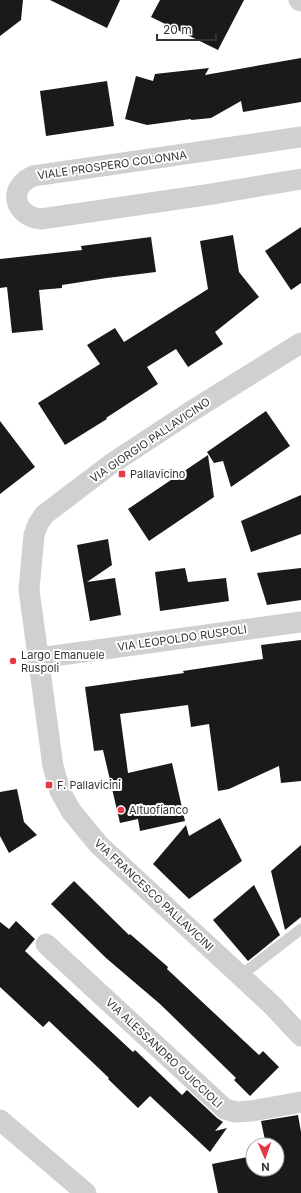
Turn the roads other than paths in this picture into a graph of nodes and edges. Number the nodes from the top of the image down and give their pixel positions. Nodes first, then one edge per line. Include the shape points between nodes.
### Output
1 (301, 137) edge
2 (301, 179) edge
3 (301, 343) edge
4 (301, 622) edge
5 (38, 658) junction
6 (301, 929) edge
7 (46, 944) dead end
8 (240, 976) junction
9 (301, 1036) edge
10 (301, 1102) edge
11 (0, 1120) edge
12 (86, 1193) edge

1 - 2 street, VIALE PROSPERO COLONNA via 33,176 20,184 17,197 20,208 26,215 41,219
3 - 5 street, VIA GIORGIO PALLAVICINO via 111,464 45,514 34,535 29,590
4 - 5 street, VIA LEOPOLDO RUSPOLI
5 - 8 street, VIA FRANCESCO PALLAVICINI via 53,766 60,791 71,811 111,857
6 - 8 lane
7 - 10 street, VIA ALESSANDRO GUICCIOLI via 225,1108 236,1112 251,1111
8 - 9 street, VIA FRANCESCO PALLAVICINI
11 - 12 street

